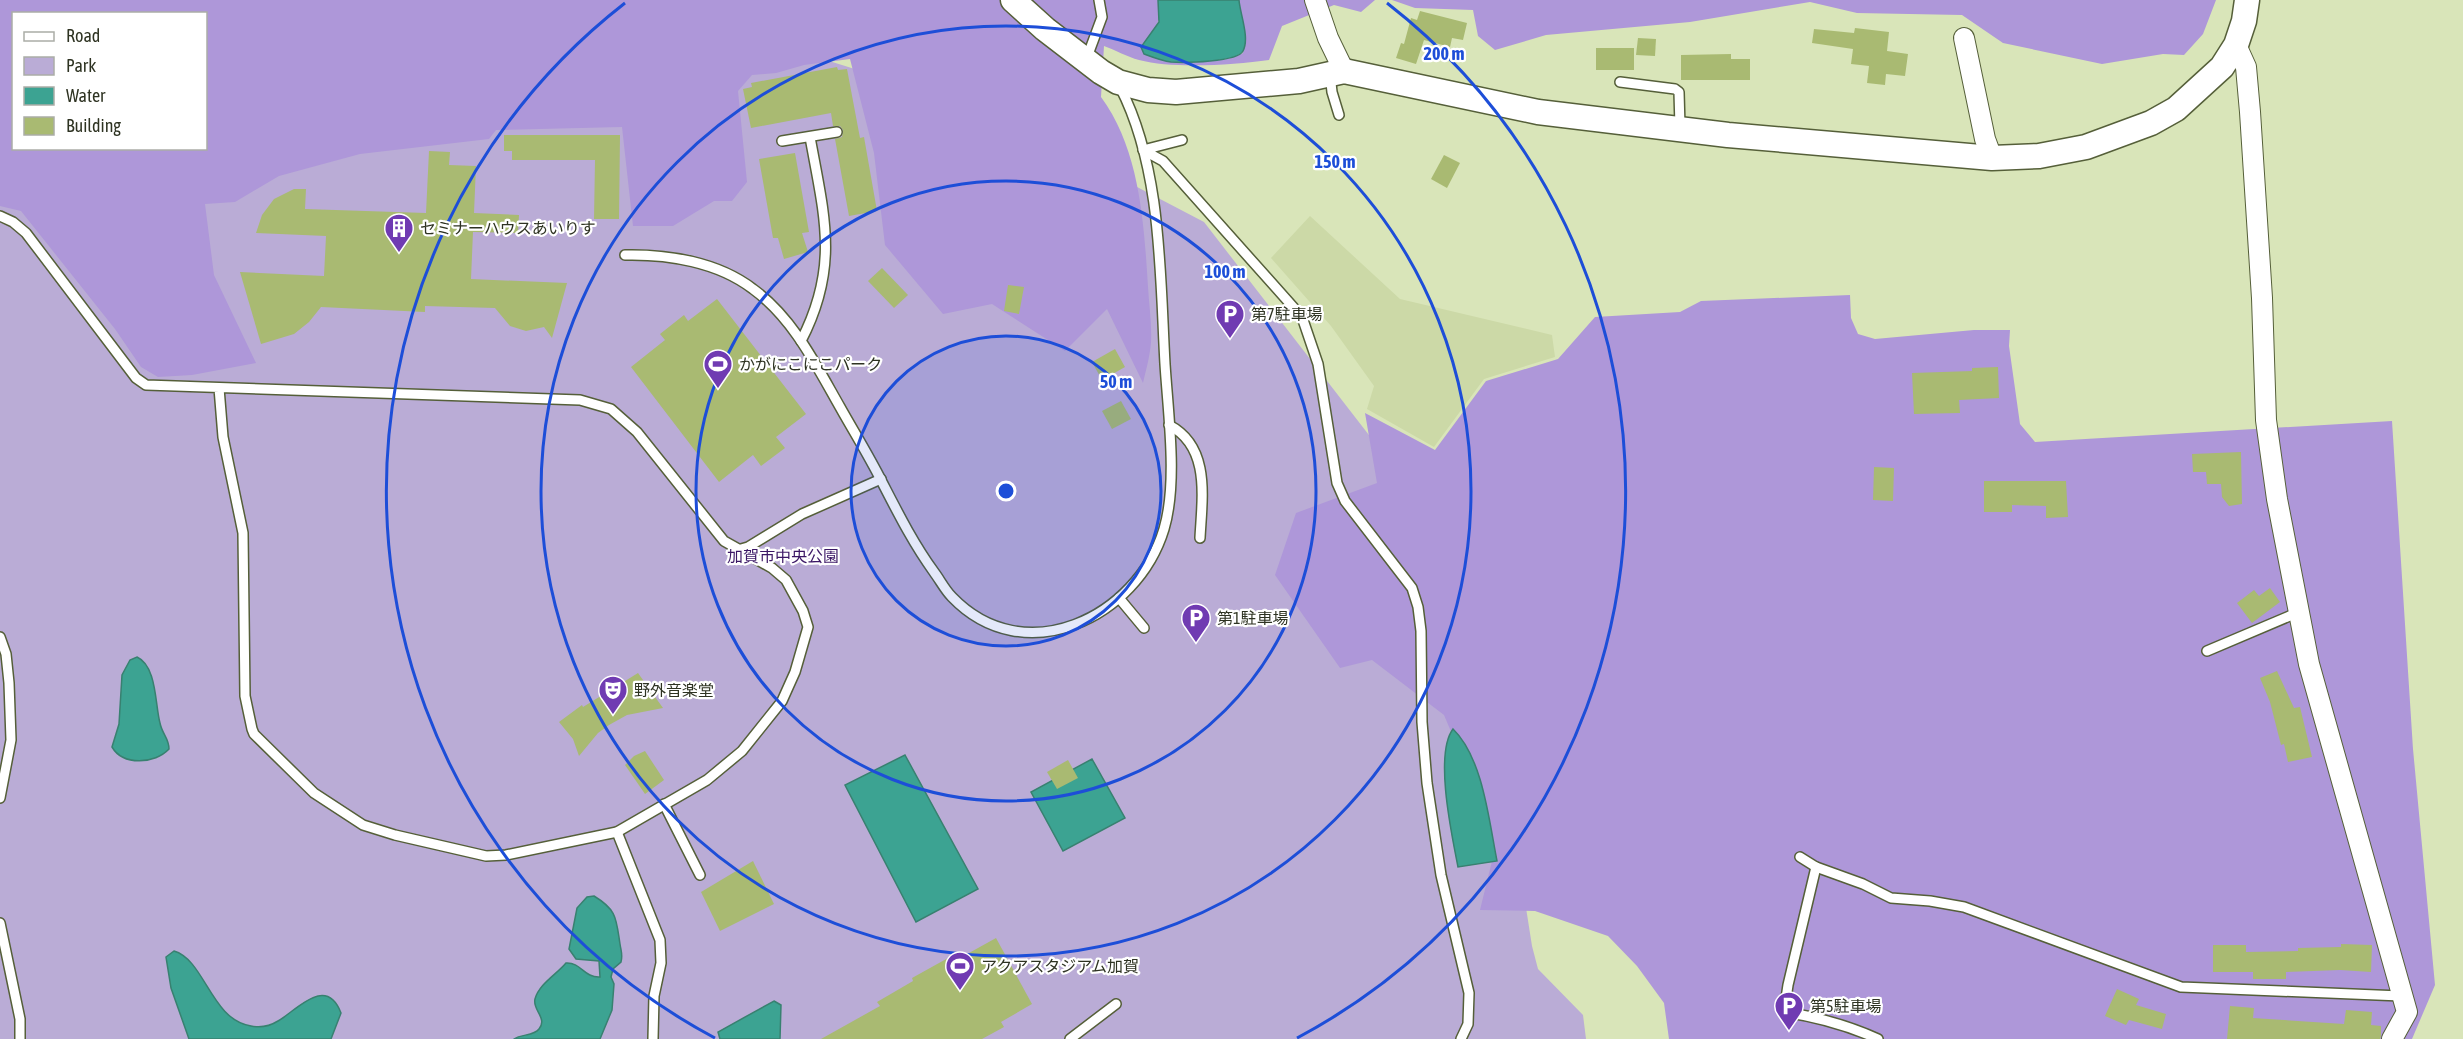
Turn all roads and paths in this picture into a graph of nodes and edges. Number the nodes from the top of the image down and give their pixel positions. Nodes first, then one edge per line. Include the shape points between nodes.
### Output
1 (1014, 0) edge
2 (1099, 0) edge
3 (1314, 0) edge
4 (2247, 0) edge
5 (1964, 38) dead end
6 (2236, 45) junction
7 (1085, 61) junction
8 (1337, 73) junction
9 (1118, 82) junction
10 (1620, 82) dead end
11 (1339, 115) dead end
12 (1680, 129) junction
13 (837, 132) dead end
14 (810, 137) junction
15 (1182, 140) dead end
16 (782, 141) dead end
17 (1143, 150) junction
18 (1992, 158) junction
19 (0, 216) edge
20 (625, 255) dead end
21 (801, 341) junction
22 (219, 388) junction
23 (1169, 425) junction
24 (880, 480) junction
25 (1200, 538) dead end
26 (741, 549) junction
27 (1119, 598) junction
28 (2299, 612) junction
29 (1144, 628) dead end
30 (0, 637) edge
31 (2207, 651) dead end
32 (0, 798) edge
33 (664, 804) junction
34 (617, 832) junction
35 (1800, 857) dead end
36 (1816, 867) junction
37 (700, 874) dead end
38 (0, 923) edge
39 (2402, 996) junction
40 (1116, 1004) dead end
41 (20, 1039) edge
42 (653, 1039) edge
43 (1070, 1039) edge
44 (1461, 1039) edge
45 (1878, 1039) edge
46 (2392, 1039) edge

1 - 7 street
2 - 7 lane via 1102,17
3 - 8 street
4 - 6 street
5 - 18 street
6 - 18 street via 2211,80 2176,109 2151,123 2086,147 2039,156
6 - 28 street via 2246,67 2250,112 2266,420
7 - 9 street
8 - 9 street via 1299,81 1176,92
8 - 11 lane via 1332,92
8 - 12 street via 1538,112
9 - 17 lane
10 - 12 lane via 1679,92
12 - 18 street
13 - 14 lane
14 - 16 lane
14 - 21 lane via 827,240 826,267 817,309
15 - 17 lane
17 - 23 lane via 1154,208
17 - 44 lane via 1163,161 1302,317 1318,364 1337,483 1345,501 1412,588 1421,632 1422,722 1433,827 1440,875 1469,993 1468,1024
19 - 22 lane via 26,233 136,378 146,385
20 - 21 lane via 676,258 721,272 753,288
21 - 24 lane
22 - 26 lane via 596,403 611,409 637,432 724,541
22 - 34 lane via 223,437 243,533 245,696 254,734 314,793 363,825 394,835 486,856
23 - 25 lane via 1184,433 1197,454 1203,486
23 - 27 lane via 1170,495 1164,529 1152,560
24 - 26 lane via 802,514
24 - 27 lane via 901,522 951,597 996,626 1021,633 1053,631 1079,624
26 - 33 lane via 786,580 808,627 805,643 782,701 742,751 707,780
27 - 29 lane
28 - 31 lane
28 - 39 street via 2309,664
30 - 32 lane via 6,654 11,740
33 - 34 lane
33 - 37 lane
34 - 42 lane via 660,940
35 - 36 lane
36 - 39 lane via 1891,898 1964,907 2181,987
36 - 45 lane via 1784,1012 1845,1024
38 - 41 lane via 20,1019
39 - 46 street via 2407,1012
40 - 43 lane

